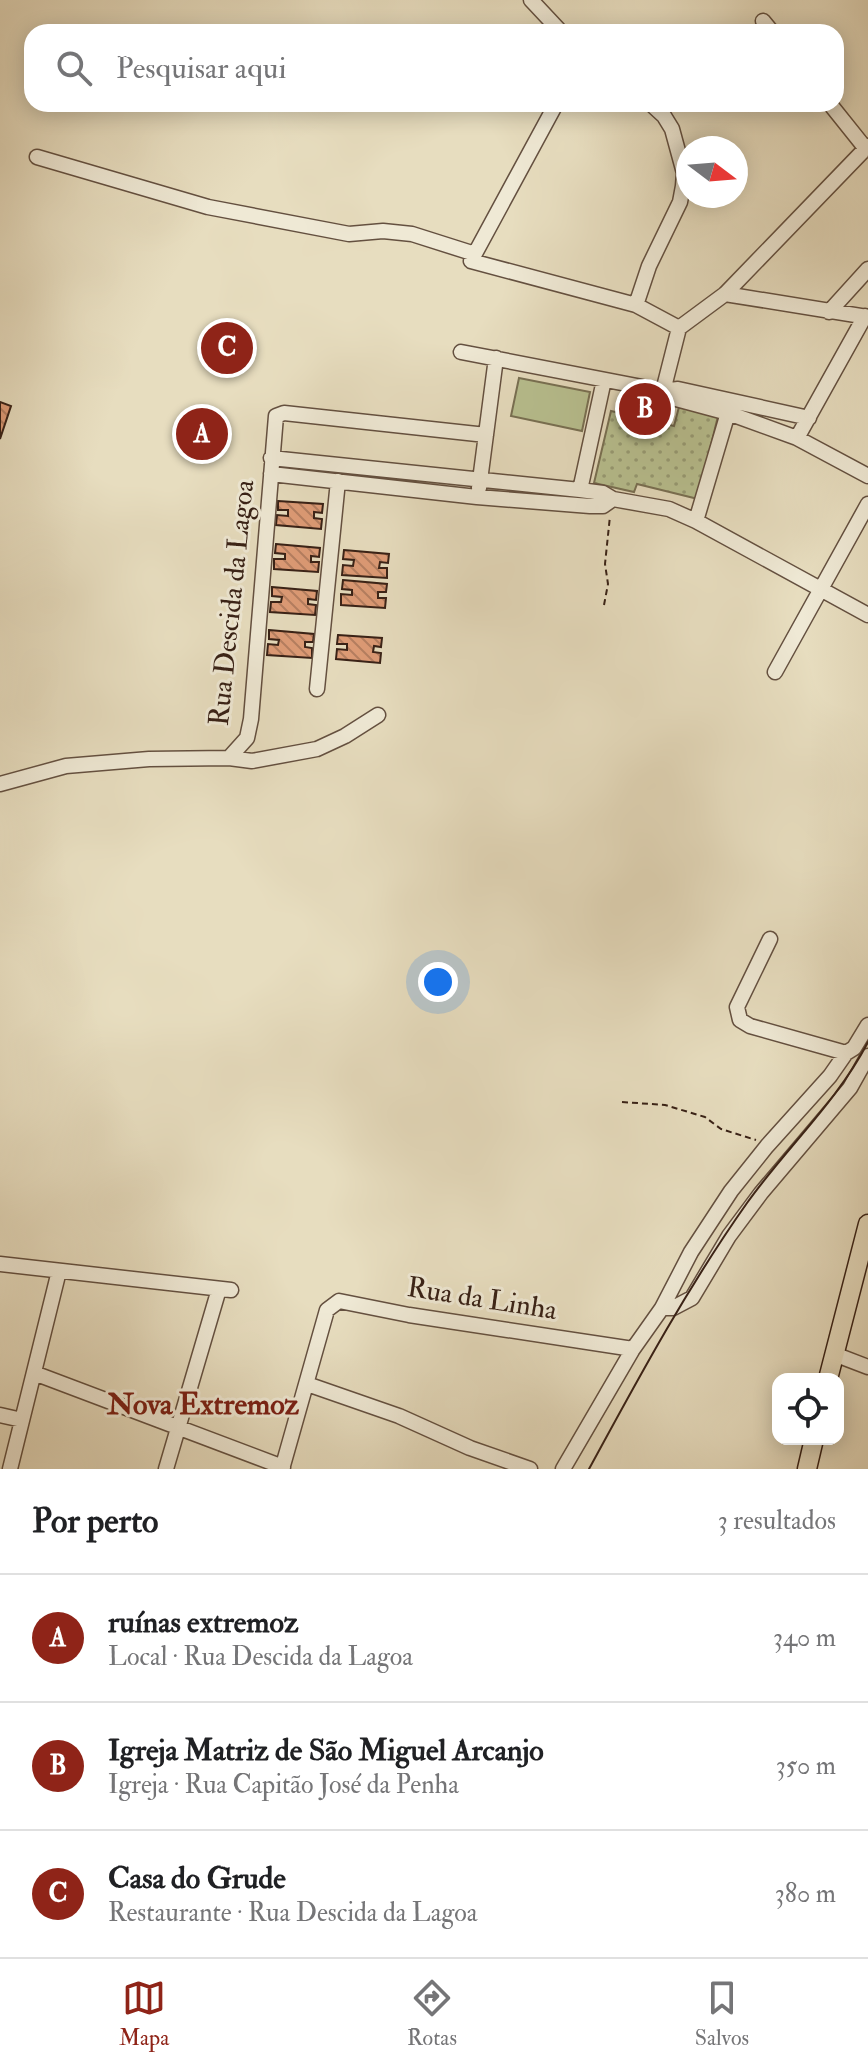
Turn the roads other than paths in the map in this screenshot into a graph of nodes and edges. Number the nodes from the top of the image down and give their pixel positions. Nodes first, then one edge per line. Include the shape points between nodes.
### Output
1 (531, 0) edge
2 (554, 24) edge
3 (552, 112) edge
4 (660, 112) edge
5 (837, 112) edge
6 (867, 147) edge
7 (37, 157) dead end
8 (475, 254) junction
9 (868, 269) edge
10 (725, 294) junction
11 (636, 305) junction
12 (829, 312) junction
13 (867, 316) edge
14 (679, 328) junction
15 (461, 352) dead end
16 (496, 358) junction
17 (604, 380) junction
18 (663, 391) junction
19 (730, 407) junction
20 (809, 418) junction
21 (486, 435) junction
22 (797, 438) junction
23 (271, 458) junction
24 (271, 474) junction
25 (868, 476) edge
26 (480, 478) junction
27 (338, 481) junction
28 (580, 490) junction
29 (477, 497) junction
30 (613, 499) junction
31 (868, 504) edge
32 (696, 521) junction
33 (820, 589) junction
34 (868, 615) edge
35 (775, 672) dead end
36 (317, 689) dead end
37 (378, 715) dead end
38 (229, 758) junction
39 (0, 784) edge
40 (770, 939) dead end
41 (868, 1025) edge
42 (846, 1053) junction
43 (868, 1056) edge
44 (868, 1224) edge
45 (0, 1264) edge
46 (59, 1271) junction
47 (662, 1308) junction
48 (633, 1349) junction
49 (834, 1354) junction
50 (868, 1367) edge
51 (34, 1373) junction
52 (829, 1373) edge
53 (307, 1384) junction
54 (0, 1415) edge
55 (22, 1420) junction
56 (178, 1428) junction
57 (813, 1445) edge
58 (283, 1468) edge
59 (10, 1469) edge
60 (166, 1469) edge
61 (530, 1469) edge
62 (563, 1469) edge
63 (807, 1469) edge

1 - 2 street
3 - 8 street
4 - 11 street via 672,129 683,186
5 - 6 street
6 - 10 street
7 - 8 street via 208,207 349,234 412,234
8 - 11 street via 471,261
9 - 12 street
10 - 12 street
10 - 14 street
11 - 14 street
12 - 13 street
13 - 20 street
14 - 18 street
15 - 16 street
16 - 17 street
16 - 21 street
17 - 18 street
17 - 28 street
18 - 19 street via 676,399
19 - 20 street
19 - 22 street
19 - 32 street
20 - 22 street
21 - 23 street, Rua Descida da Lagoa via 284,413 274,420
21 - 26 street
22 - 25 street
23 - 24 street, Rua Descida da Lagoa
23 - 26 street
24 - 27 street
24 - 38 street, Rua Descida da Lagoa via 251,719 247,738
26 - 28 street
26 - 29 street
27 - 29 street
27 - 36 street
28 - 30 street
29 - 30 street via 590,506
30 - 32 street via 650,504
31 - 33 street
32 - 33 street
33 - 34 street
33 - 35 street
37 - 38 street via 317,749 252,761
38 - 39 street, Rua Descida da Lagoa via 66,766
40 - 42 street via 737,1007 740,1020
41 - 42 street
42 - 47 street via 731,1191
43 - 47 street via 850,1088 729,1236 692,1298
44 - 49 main road
45 - 46 street
46 - 51 street
46 - 56 street via 225,1289
47 - 48 street
48 - 53 street, Rua da Linha via 339,1301 327,1310
48 - 62 street
49 - 50 street
49 - 52 main road
51 - 55 street
51 - 56 street
53 - 58 street
53 - 61 street
54 - 55 street
55 - 59 street
56 - 58 street
56 - 60 street
57 - 63 main road

